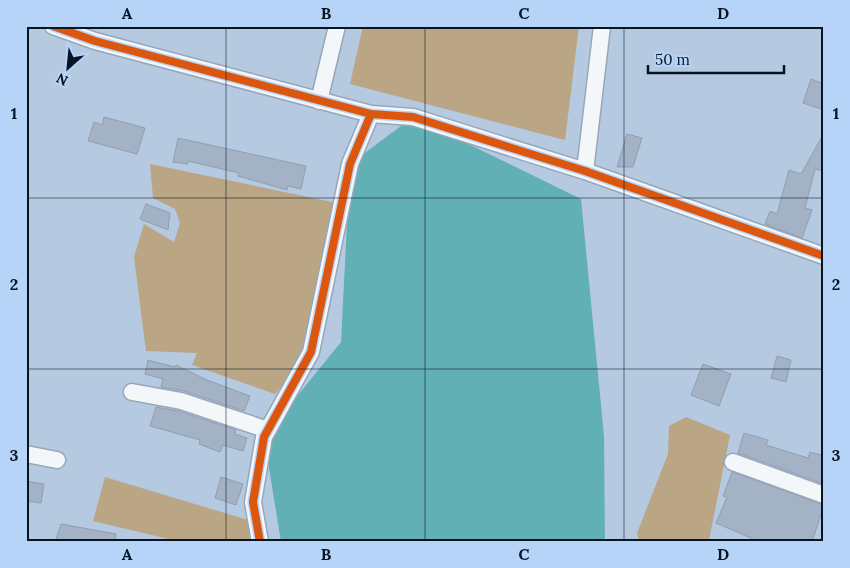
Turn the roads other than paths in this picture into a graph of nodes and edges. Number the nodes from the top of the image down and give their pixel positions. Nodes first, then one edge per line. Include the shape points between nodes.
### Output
1 (53, 26) edge
2 (337, 26) edge
3 (602, 26) edge
4 (319, 100) junction
5 (371, 114) junction
6 (585, 171) junction
7 (824, 256) edge
8 (132, 392) dead end
9 (268, 430) junction
10 (26, 454) edge
11 (57, 460) dead end
12 (733, 462) dead end
13 (824, 495) edge
14 (260, 542) edge

1 - 4 street via 95,41
2 - 4 street
3 - 6 street
4 - 5 street
5 - 6 street via 413,117
5 - 9 street via 350,164 311,352
6 - 7 street
8 - 9 street via 181,401
9 - 14 street via 253,502
10 - 11 street
12 - 13 street

